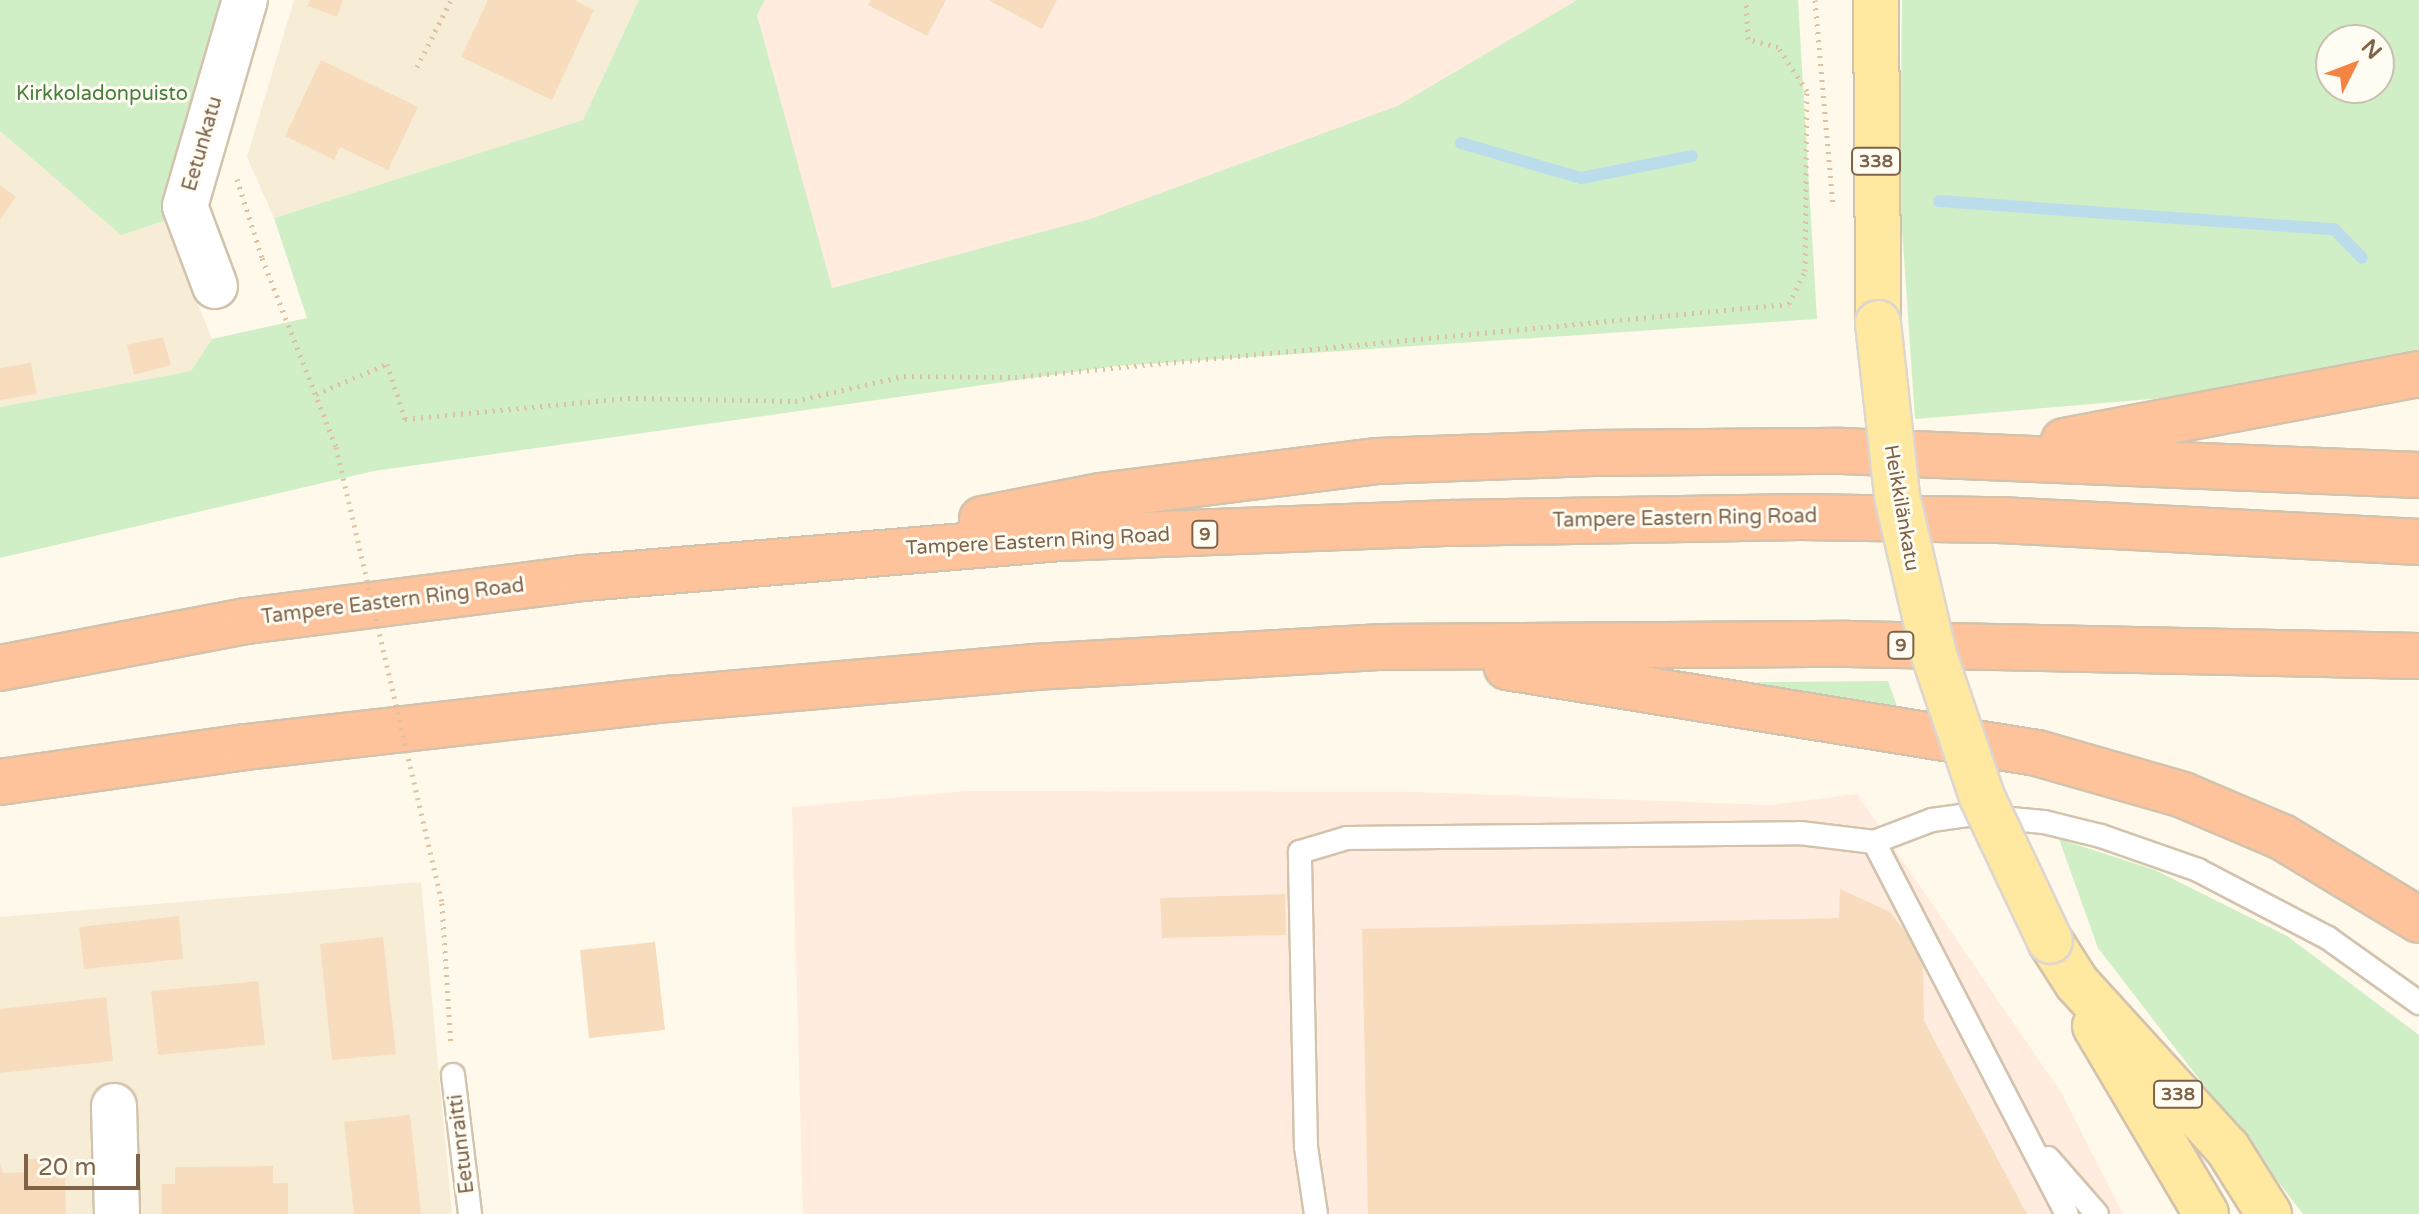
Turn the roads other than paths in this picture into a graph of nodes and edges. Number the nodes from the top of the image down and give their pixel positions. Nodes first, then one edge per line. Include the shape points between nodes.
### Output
1 (245, 0) edge
2 (1876, 0) edge
3 (215, 286) dead end
4 (2419, 374) edge
5 (1988, 455) junction
6 (2419, 475) edge
7 (2419, 542) edge
8 (782, 558) junction
9 (1382, 647) junction
10 (2419, 656) edge
11 (0, 668) edge
12 (0, 782) edge
13 (1874, 842) junction
14 (2419, 920) edge
15 (2077, 983) junction
16 (2419, 1003) edge
17 (453, 1075) road end
18 (114, 1106) dead end
19 (2024, 1131) junction
20 (117, 1214) edge
21 (470, 1214) edge
22 (1316, 1214) edge
23 (2067, 1214) edge
24 (2097, 1214) edge
25 (2206, 1214) edge
26 (2269, 1214) edge

1 - 3 street, Eetunkatu via 185,206
2 - 15 main road, Heikkilänkatu / 338, bridge via 1878,323 1897,496 1934,655 1982,797 2050,941
4 - 5 highway
5 - 6 highway
5 - 8 highway via 1624,453 1378,461 1100,496
7 - 8 highway, Tampere Eastern Ring Road / 9 via 2000,520 1801,517 1058,538
8 - 11 highway, Tampere Eastern Ring Road / 9 via 247,621
9 - 10 highway, 9 via 1848,644
9 - 12 highway, 9 via 1034,667 670,699 246,747
9 - 14 highway via 2037,753 2183,795 2282,837
13 - 16 lane via 1932,820 1967,815 2044,822 2101,836 2198,870 2273,906 2368,964
13 - 19 lane
13 - 22 lane via 1800,833 1347,838 1300,852 1306,1147
15 - 25 main road, Heikkilänkatu / 338 via 2105,1050
15 - 26 main road, Heikkilänkatu / 338 via 2228,1149
17 - 21 lane, Eetunraitti
18 - 20 street
19 - 23 lane
19 - 24 lane

